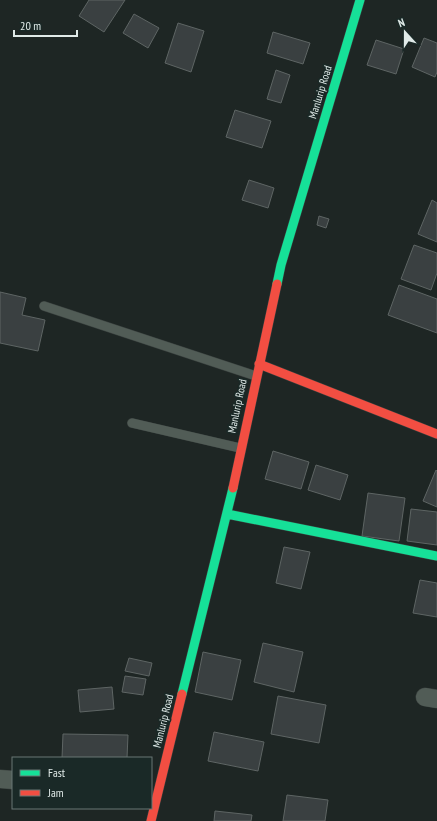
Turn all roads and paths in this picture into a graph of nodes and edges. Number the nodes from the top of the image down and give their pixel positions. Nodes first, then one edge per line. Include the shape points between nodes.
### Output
1 (360, 0) edge
2 (44, 306) dead end
3 (258, 364) junction
4 (256, 376) junction
5 (132, 423) dead end
6 (437, 434) edge
7 (240, 448) junction
8 (226, 514) junction
9 (437, 556) edge
10 (0, 779) edge
11 (12, 780) edge
12 (156, 784) edge
13 (151, 821) edge

1 - 3 main road, Manlurip Road via 281,265
2 - 4 lane
3 - 4 main road, Manlurip Road
3 - 6 main road
4 - 7 main road, Manlurip Road
5 - 7 lane
7 - 8 main road, Manlurip Road
8 - 9 main road
8 - 12 main road, Manlurip Road
10 - 11 street
12 - 13 main road, Manlurip Road

